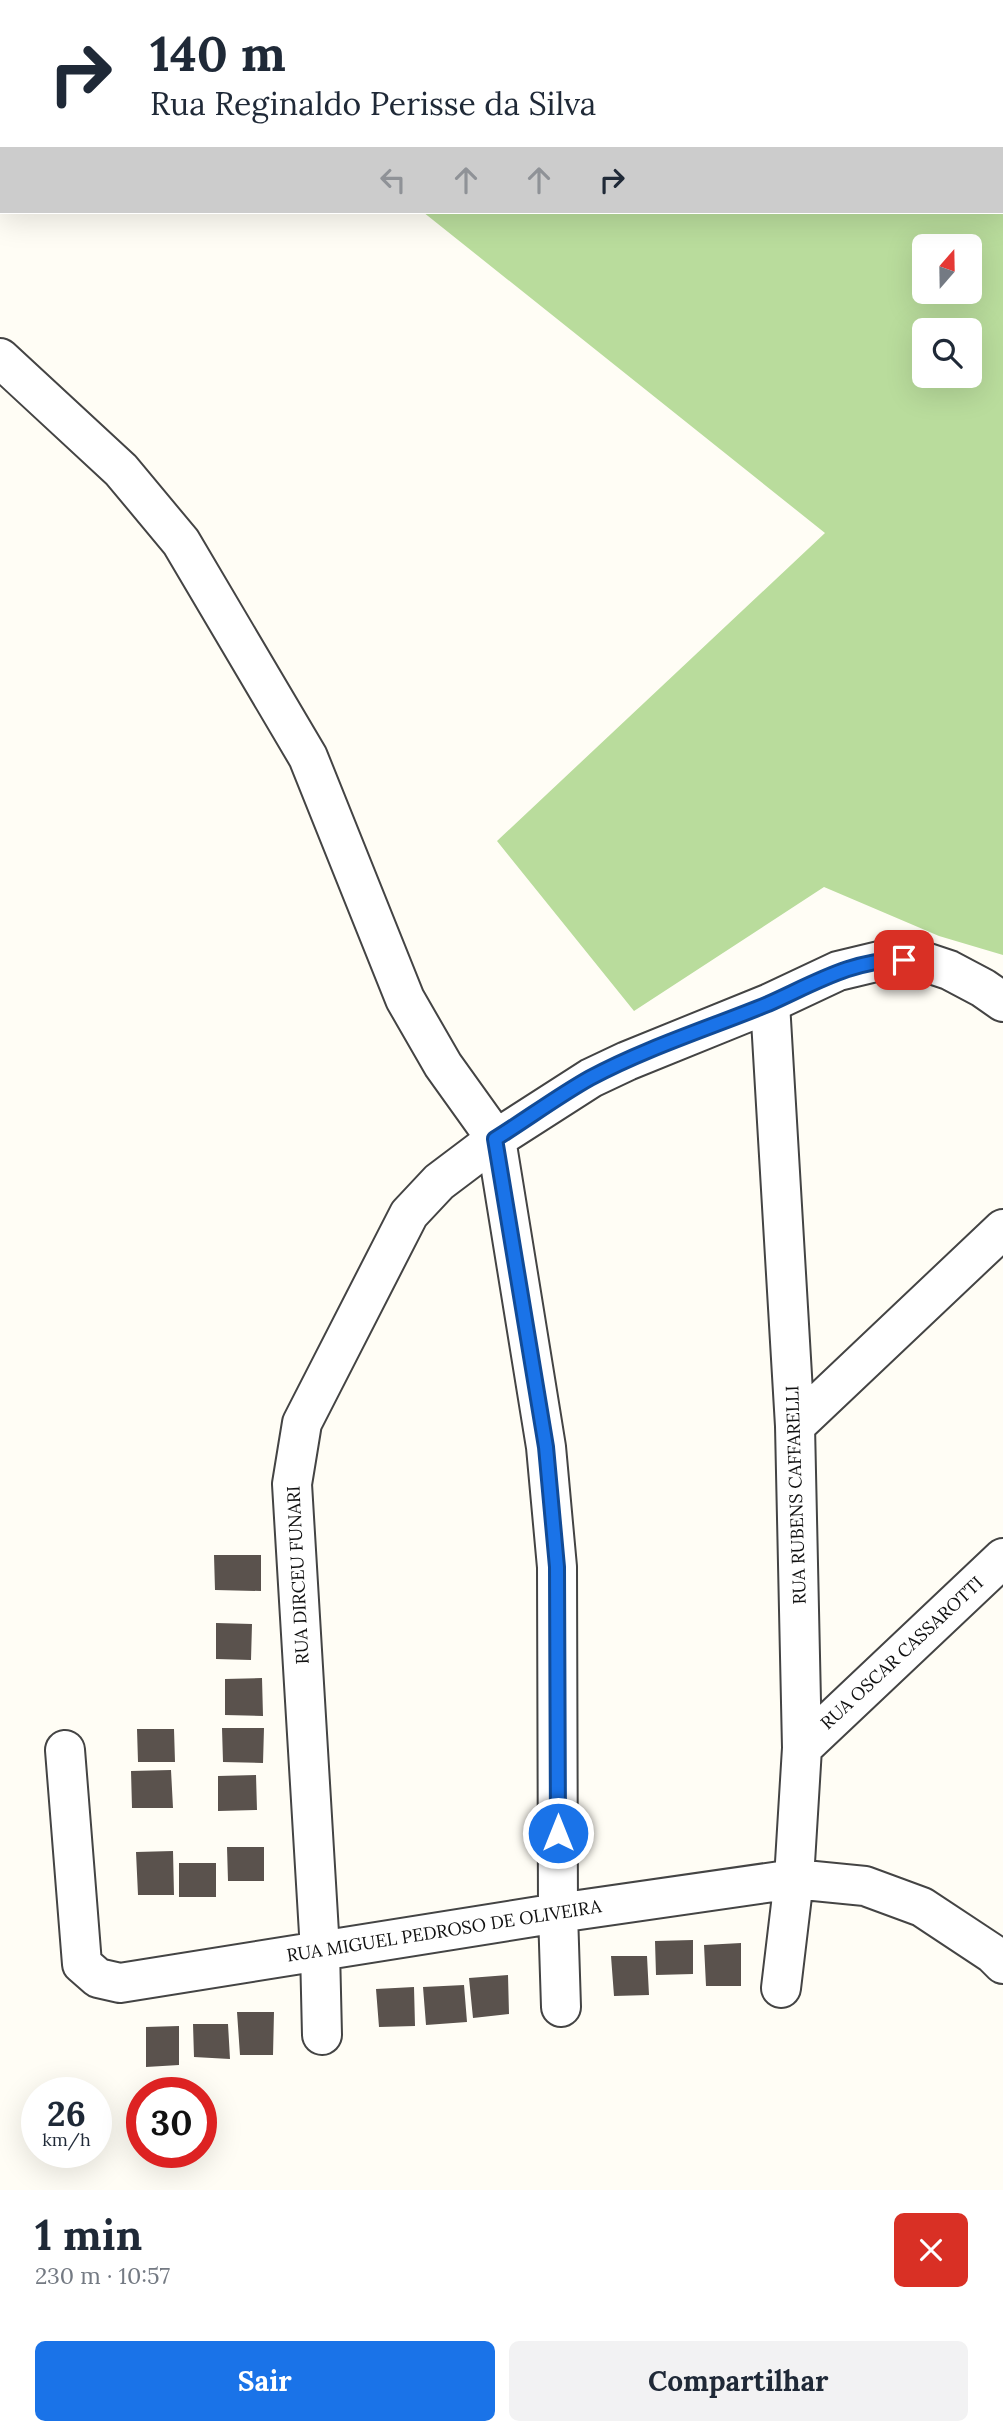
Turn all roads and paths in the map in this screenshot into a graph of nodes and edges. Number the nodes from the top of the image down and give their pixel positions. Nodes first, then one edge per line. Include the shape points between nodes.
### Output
1 (0, 358) edge
2 (1003, 1002) edge
3 (770, 1003) junction
4 (495, 1139) junction
5 (1003, 1229) edge
6 (795, 1426) junction
7 (1003, 1558) edge
8 (802, 1748) junction
9 (65, 1750) dead end
10 (794, 1879) junction
11 (558, 1913) junction
12 (320, 1950) junction
13 (1003, 1964) edge
14 (782, 1988) dead end
15 (561, 2007) dead end
16 (322, 2035) dead end

1 - 4 street via 121,470 181,542 308,757 405,999 443,1065
2 - 3 street, RUA DIRCEU FUNARI via 949,970 919,960 888,959 838,971
3 - 4 street, RUA DIRCEU FUNARI via 591,1078
3 - 6 street, RUA RUBENS CAFFARELLI
4 - 11 street via 546,1447 557,1567
4 - 12 street, RUA DIRCEU FUNARI via 439,1182 409,1214 302,1423 292,1484
5 - 6 street
6 - 8 street, RUA RUBENS CAFFARELLI
7 - 8 street, RUA OSCAR CASSAROTTI
8 - 10 street, RUA RUBENS CAFFARELLI
9 - 12 street, RUA MIGUEL PEDROSO DE OLIVEIRA via 82,1964 97,1978 120,1983
10 - 11 street, RUA MIGUEL PEDROSO DE OLIVEIRA
10 - 13 street, RUA MIGUEL PEDROSO DE OLIVEIRA via 865,1885 922,1906
10 - 14 street, RUA RUBENS CAFFARELLI
11 - 12 street, RUA MIGUEL PEDROSO DE OLIVEIRA
11 - 15 street
12 - 16 street, RUA DIRCEU FUNARI

